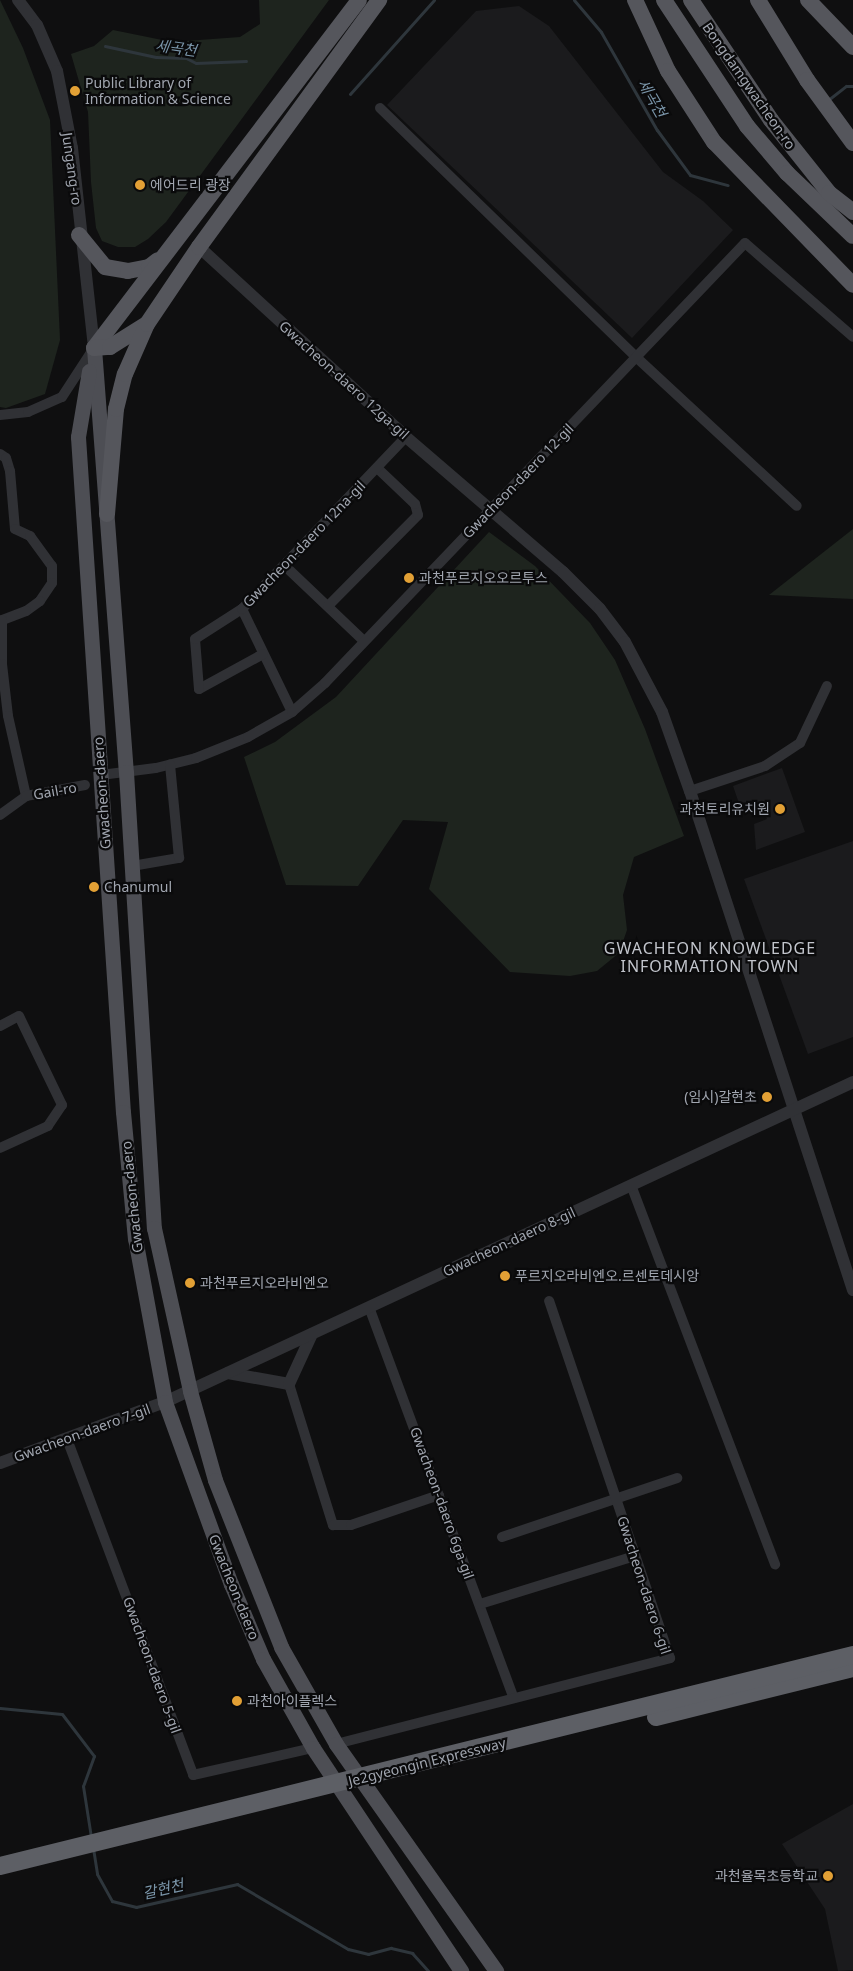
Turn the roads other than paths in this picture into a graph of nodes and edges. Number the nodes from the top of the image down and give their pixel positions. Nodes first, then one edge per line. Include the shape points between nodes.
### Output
1 (18, 0) edge
2 (359, 0) edge
3 (379, 0) edge
4 (635, 0) edge
5 (664, 0) edge
6 (691, 0) edge
7 (758, 0) edge
8 (808, 0) edge
9 (853, 47) edge
10 (380, 108) dead end
11 (853, 143) edge
12 (853, 212) edge
13 (79, 235) junction
14 (853, 236) edge
15 (199, 247) junction
16 (164, 255) junction
17 (837, 269) junction
18 (853, 280) edge
19 (853, 285) edge
20 (147, 324) junction
21 (853, 337) edge
22 (94, 348) junction
23 (636, 357) junction
24 (0, 415) edge
25 (78, 437) junction
26 (406, 437) junction
27 (98, 442) junction
28 (0, 454) edge
29 (377, 468) junction
30 (797, 506) dead end
31 (490, 510) junction
32 (107, 514) junction
33 (285, 566) junction
34 (328, 606) junction
35 (242, 609) junction
36 (1, 619) edge
37 (364, 641) junction
38 (263, 654) junction
39 (827, 686) dead end
40 (292, 712) junction
41 (170, 764) junction
42 (126, 772) junction
43 (101, 775) junction
44 (85, 785) dead end
45 (690, 791) junction
46 (26, 796) junction
47 (0, 815) edge
48 (132, 866) junction
49 (0, 1026) edge
50 (853, 1082) edge
51 (792, 1110) junction
52 (0, 1148) edge
53 (631, 1185) junction
54 (853, 1290) edge
55 (549, 1301) dead end
56 (369, 1307) junction
57 (312, 1334) junction
58 (228, 1373) junction
59 (289, 1384) junction
60 (190, 1391) junction
61 (165, 1402) junction
62 (67, 1439) junction
63 (0, 1464) edge
64 (677, 1478) dead end
65 (439, 1496) junction
66 (616, 1498) junction
67 (502, 1537) dead end
68 (635, 1556) junction
69 (775, 1565) dead end
70 (480, 1604) junction
71 (853, 1655) edge
72 (853, 1668) edge
73 (753, 1686) junction
74 (514, 1698) junction
75 (336, 1744) junction
76 (313, 1748) junction
77 (7, 1871) edge
78 (461, 1971) edge
79 (496, 1971) edge

1 - 13 street, Jungang-ro via 37,25 57,71 72,148
2 - 16 highway
3 - 15 highway
4 - 17 highway via 668,71 714,142
5 - 14 highway via 747,126 787,173
6 - 12 highway, Bongdamgwacheon-ro via 771,120 830,192
7 - 11 highway via 806,80
8 - 9 highway
10 - 23 street
13 - 16 highway via 105,267 128,271 149,267
13 - 22 street, Jungang-ro
15 - 20 highway
15 - 26 street, Gwacheon-daero 12ga-gil
16 - 22 highway
17 - 18 highway
17 - 19 highway
20 - 22 highway via 110,347
20 - 32 highway via 125,374 116,409
21 - 23 street, Gwacheon-daero 12-gil via 745,243
22 - 24 street via 62,397 28,412
22 - 25 main road, Gwacheon-daero via 78,420
22 - 27 main road, Gwacheon-daero
23 - 30 street
23 - 31 street, Gwacheon-daero 12-gil
25 - 27 main road via 88,432
25 - 43 main road, Gwacheon-daero
26 - 29 street, Gwacheon-daero 12na-gil
26 - 31 street, Gwacheon-daero 12ga-gil
27 - 32 main road, Gwacheon-daero
28 - 36 street via 6,458 10,471 15,529 30,536 52,566 52,583 40,600 26,611
29 - 33 street, Gwacheon-daero 12na-gil
29 - 34 street via 415,504 418,515
31 - 37 street, Gwacheon-daero 12-gil
31 - 45 street, Gwacheon-daero 12ga-gil via 563,572 600,609 625,642 662,712
32 - 42 main road, Gwacheon-daero
33 - 34 street
33 - 35 street, Gwacheon-daero 12na-gil
34 - 37 street
35 - 38 street
35 - 38 street, Gwacheon-daero 12na-gil via 194,639 199,689
36 - 46 street via 8,716
37 - 40 street, Gwacheon-daero 12-gil
38 - 40 street
39 - 45 street via 800,743 765,766
40 - 41 street, Gwacheon-daero 12-gil via 248,737
41 - 42 street, Gwacheon-daero 12-gil
41 - 48 street via 179,858
42 - 43 street, Gwacheon-daero 12-gil
42 - 48 main road, Gwacheon-daero
43 - 61 main road, Gwacheon-daero via 134,1228
44 - 46 street, Gail-ro
45 - 51 street, Gwacheon-daero 12ga-gil
46 - 47 street, Gail-ro
48 - 60 main road, Gwacheon-daero via 154,1228
49 - 52 street via 19,1016 62,1105 48,1126
50 - 51 street, Gwacheon-daero 8-gil
51 - 53 street, Gwacheon-daero 8-gil
51 - 54 street, Gwacheon-daero 12ga-gil
53 - 56 street, Gwacheon-daero 8-gil
53 - 69 street
55 - 66 street, Gwacheon-daero 6-gil
56 - 57 street, Gwacheon-daero 8-gil
56 - 65 street, Gwacheon-daero 6ga-gil
57 - 58 street, Gwacheon-daero 8-gil
57 - 59 street
58 - 59 street
58 - 60 street, Gwacheon-daero 8-gil
59 - 65 street via 333,1525 351,1525
60 - 61 street, Gwacheon-daero 8-gil
60 - 75 main road, Gwacheon-daero via 215,1480 281,1647
61 - 62 street, Gwacheon-daero 7-gil
61 - 76 main road, Gwacheon-daero via 254,1639
62 - 63 street, Gwacheon-daero 7-gil
62 - 76 street, Gwacheon-daero 5-gil via 192,1775
64 - 66 street
65 - 70 street, Gwacheon-daero 6ga-gil
66 - 67 street
66 - 68 street, Gwacheon-daero 6-gil
68 - 70 street
68 - 74 street, Gwacheon-daero 6-gil via 670,1658
70 - 74 street, Gwacheon-daero 6ga-gil
71 - 73 highway, Je2gyeongin Expressway
72 - 73 highway, Je2gyeongin Expressway
73 - 77 highway, Je2gyeongin Expressway
74 - 75 street, Gwacheon-daero 6-gil
75 - 79 main road, Gwacheon-daero
76 - 78 main road, Gwacheon-daero

